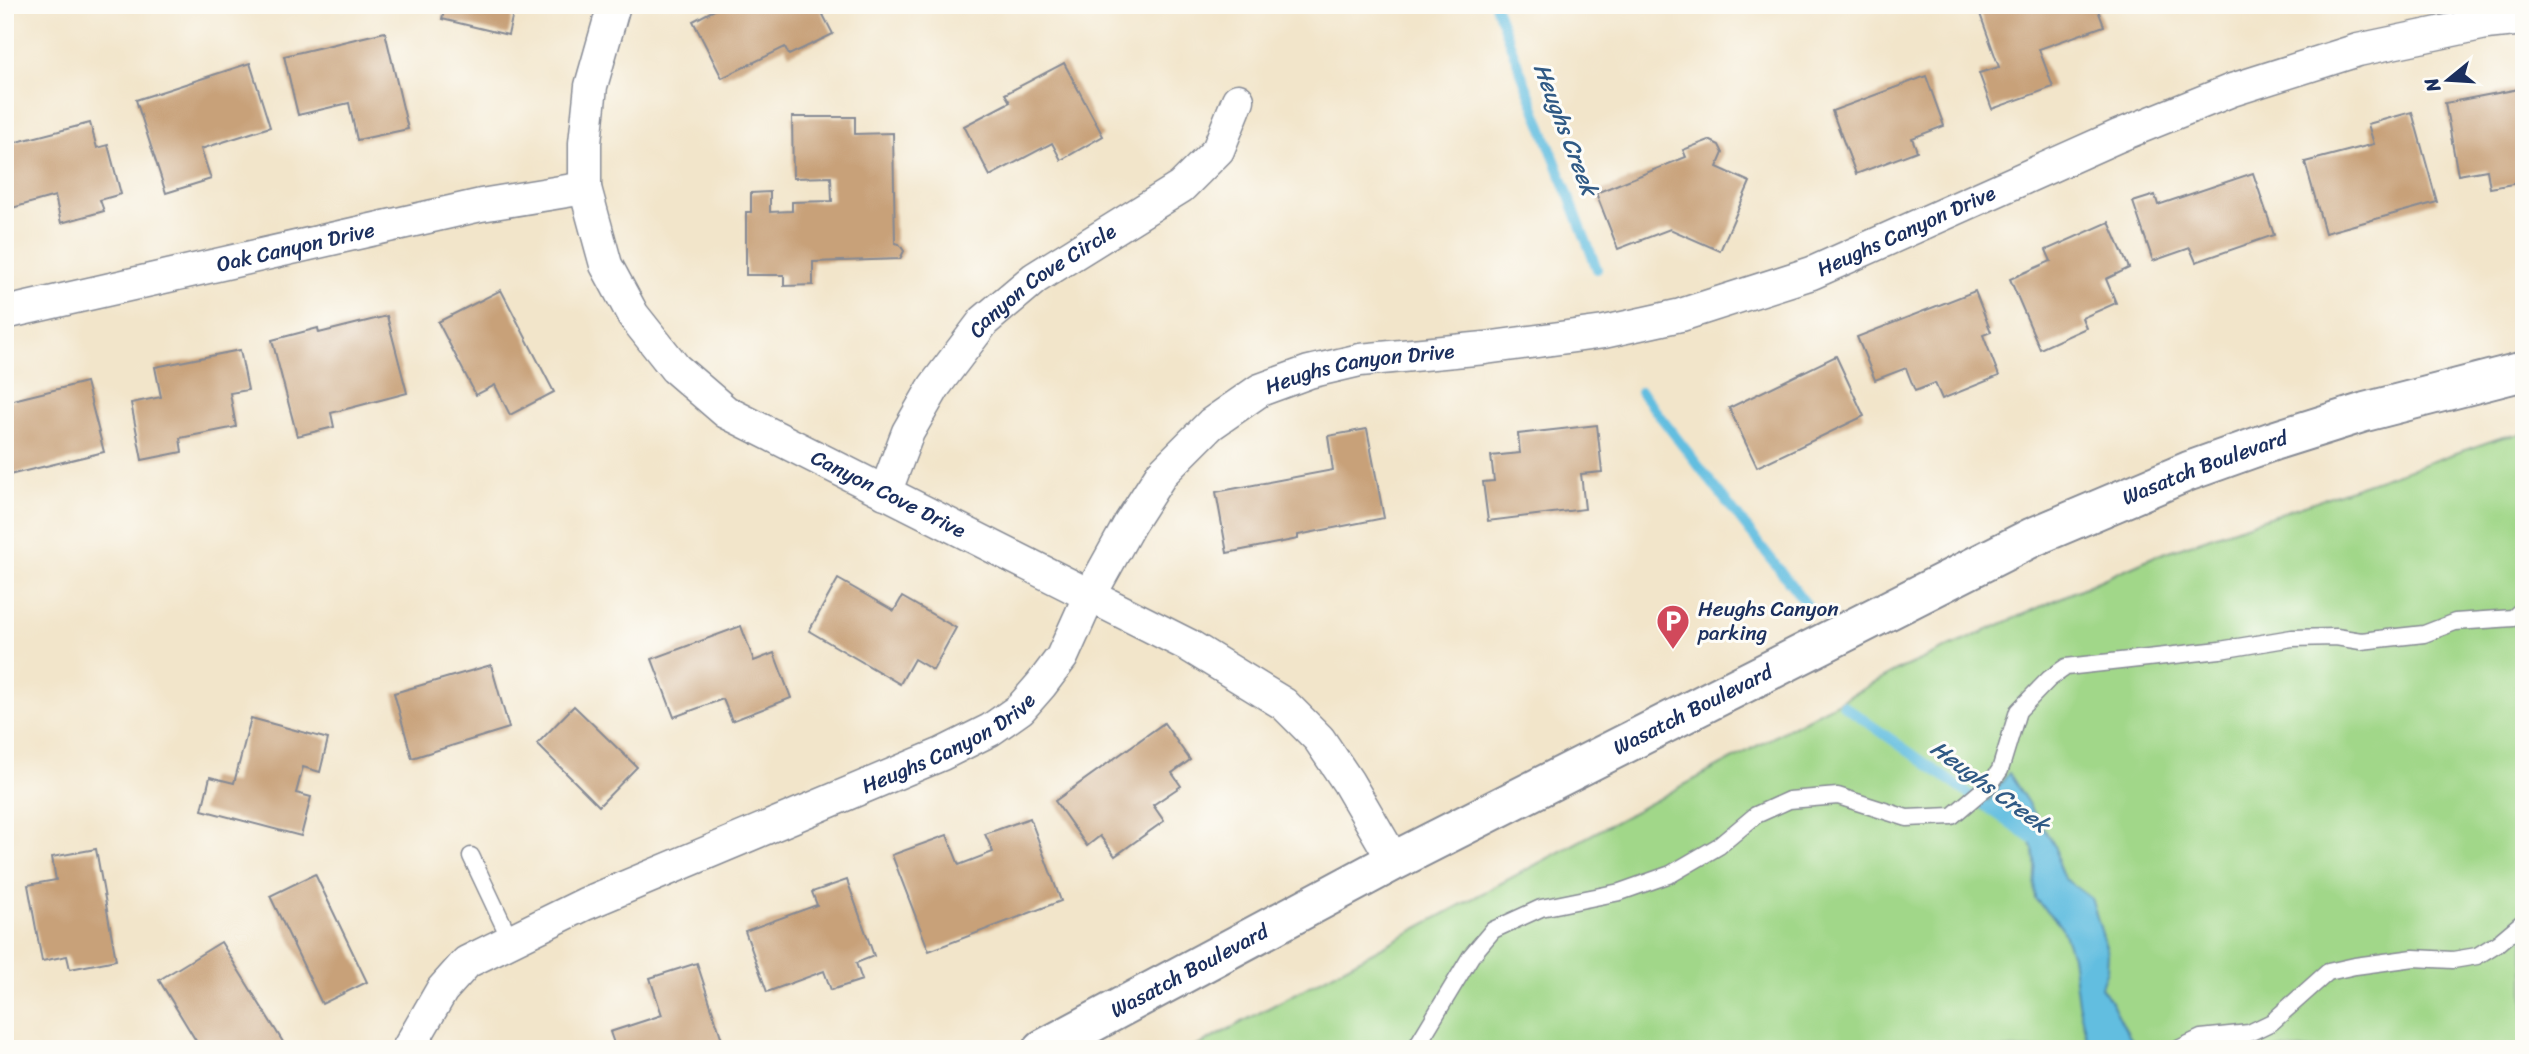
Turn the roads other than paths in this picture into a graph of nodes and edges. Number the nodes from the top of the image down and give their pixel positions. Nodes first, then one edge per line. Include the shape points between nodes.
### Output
1 (614, 5) edge
2 (2524, 19) edge
3 (1238, 100) dead end
4 (585, 188) junction
5 (5, 313) edge
6 (2524, 371) edge
7 (885, 493) junction
8 (1089, 597) junction
9 (2524, 608) edge
10 (471, 856) dead end
11 (1394, 861) junction
12 (2524, 921) edge
13 (510, 939) junction
14 (408, 1049) edge
15 (1043, 1049) edge
16 (1415, 1049) edge
17 (2178, 1049) edge

1 - 4 street, Canyon Cove Drive via 591,86 584,143
2 - 8 street, Heughs Canyon Drive via 2358,50 2232,90 1812,273 1681,316 1604,332 1360,360 1260,390 1211,424 1162,473
3 - 7 street, Canyon Cove Circle via 1217,150 1181,187 1035,278 984,321 934,387 908,432
4 - 5 street, Oak Canyon Drive via 481,205
4 - 7 street, Canyon Cove Drive via 606,265 633,315 675,369 726,412
6 - 11 street, Wasatch Boulevard via 2273,441 2109,503 1888,608
7 - 8 street, Canyon Cove Drive
8 - 11 street, Canyon Cove Drive via 1188,645 1284,704 1319,739
8 - 13 street, Heughs Canyon Drive via 1062,657 1020,709 990,730
9 - 16 lane via 2513,618 2455,622 2424,634 2361,641 2292,638 2066,667 2018,711 2000,769 1991,783 1952,816 1907,818 1838,796 1789,800 1756,815 1719,846 1671,874 1620,892 1541,908 1493,930 1471,956
10 - 13 lane
11 - 15 street, Wasatch Boulevard
12 - 17 lane via 2477,956 2414,958 2328,972 2272,1022 2249,1033 2201,1038
13 - 14 street, Heughs Canyon Drive via 467,962 442,990

